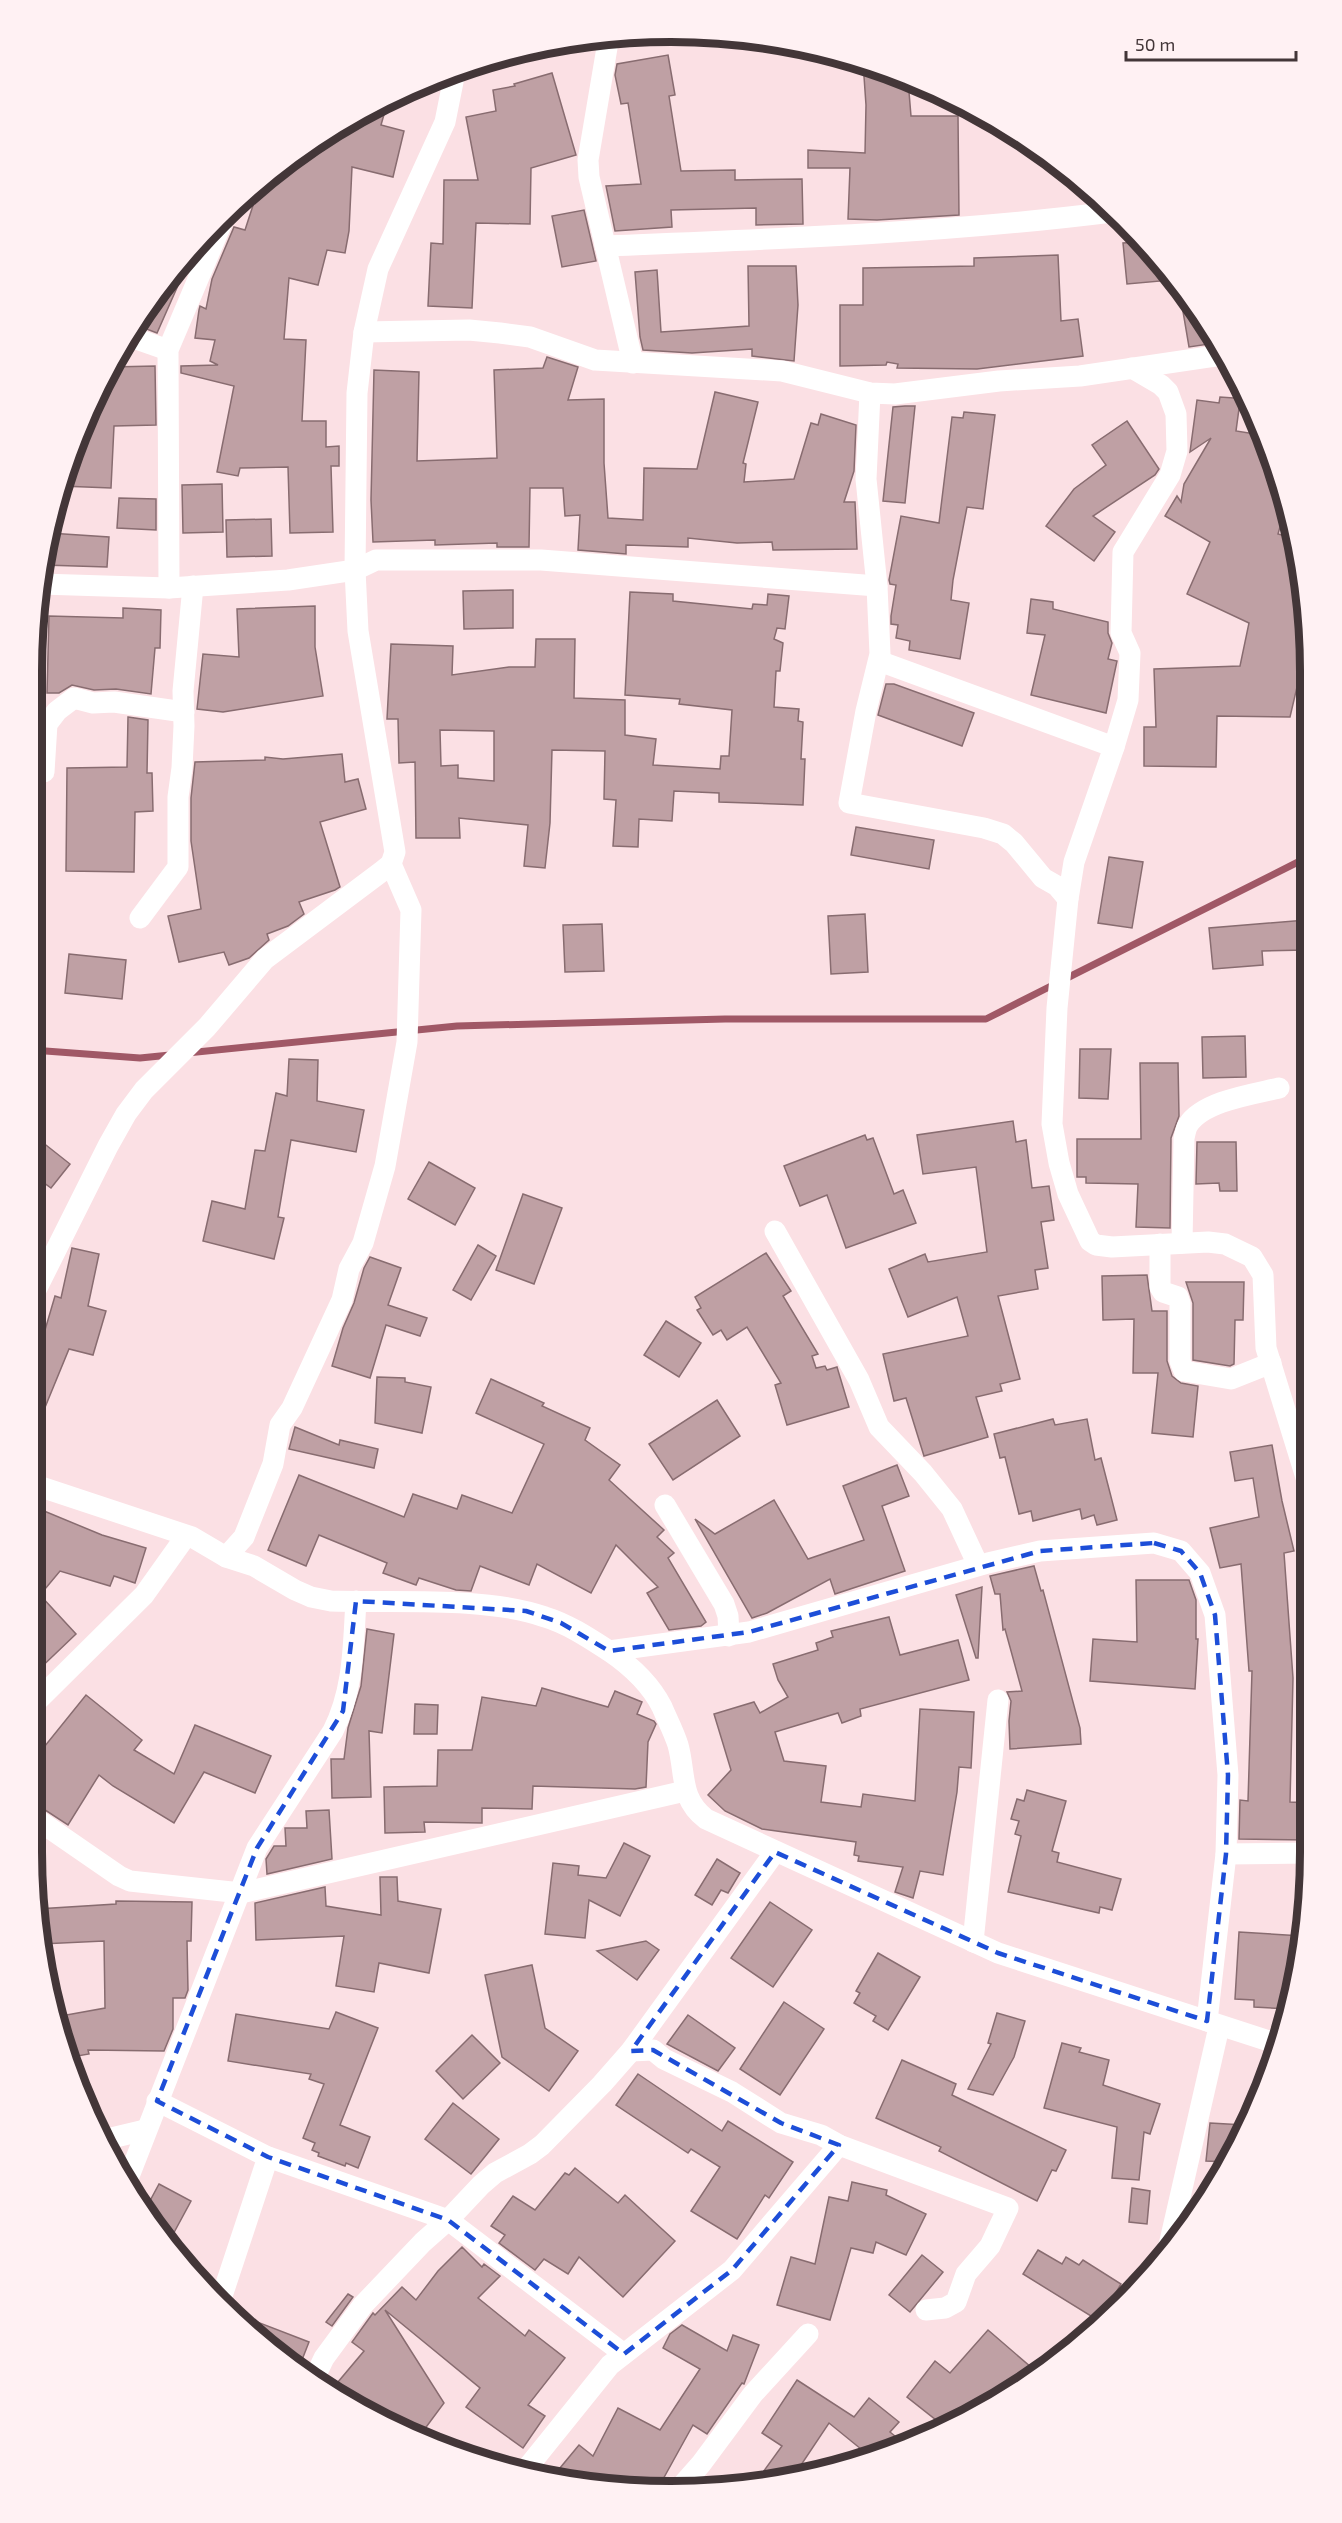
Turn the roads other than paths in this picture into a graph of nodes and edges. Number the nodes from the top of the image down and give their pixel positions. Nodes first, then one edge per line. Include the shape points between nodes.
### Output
1 (607, 45) edge
2 (453, 81) edge
3 (1102, 213) edge
4 (216, 237) edge
5 (605, 246) junction
6 (364, 332) junction
7 (137, 339) edge
8 (168, 350) junction
9 (1216, 356) edge
10 (633, 363) junction
11 (1132, 368) junction
12 (870, 393) junction
13 (356, 570) junction
14 (48, 584) edge
15 (193, 586) junction
16 (877, 586) junction
17 (169, 588) junction
18 (879, 661) junction
19 (184, 712) junction
20 (1114, 747) junction
21 (44, 772) dead end
22 (391, 864) junction
23 (1068, 900) junction
24 (140, 918) dead end
25 (1279, 1088) dead end
26 (775, 1231) dead end
27 (1182, 1243) junction
28 (1160, 1244) junction
29 (42, 1278) edge
30 (1271, 1363) junction
31 (1300, 1458) edge
32 (42, 1487) edge
33 (665, 1505) dead end
34 (186, 1536) junction
35 (226, 1557) junction
36 (978, 1566) junction
37 (356, 1601) junction
38 (729, 1635) junction
39 (609, 1651) junction
40 (42, 1696) edge
41 (998, 1700) dead end
42 (685, 1791) junction
43 (42, 1823) edge
44 (775, 1851) junction
45 (1300, 1853) edge
46 (1226, 1854) junction
47 (241, 1893) junction
48 (973, 1942) junction
49 (1213, 2024) junction
50 (1271, 2042) edge
51 (631, 2051) junction
52 (157, 2101) junction
53 (145, 2130) junction
54 (111, 2138) edge
55 (839, 2145) junction
56 (268, 2157) junction
57 (130, 2172) edge
58 (448, 2220) junction
59 (1171, 2233) edge
60 (223, 2294) edge
61 (926, 2310) dead end
62 (808, 2334) dead end
63 (624, 2354) junction
64 (317, 2372) edge
65 (530, 2465) edge
66 (686, 2481) edge

1 - 5 street via 588,160
2 - 6 street via 445,122 378,269
3 - 5 street via 871,234
4 - 8 street
5 - 10 street
6 - 10 street via 500,333 530,337 595,360
6 - 13 street via 357,393
7 - 8 street
8 - 17 street
9 - 11 street
10 - 12 street via 782,371
11 - 12 street via 895,394
11 - 20 street via 1168,392 1176,414 1177,451 1170,475 1123,552 1121,633 1130,653 1129,685
12 - 16 street via 866,479
13 - 15 street via 312,578
13 - 16 street via 376,560 514,558
13 - 22 street via 358,631 395,852
14 - 17 street
15 - 17 street
15 - 19 street
16 - 18 street
18 - 20 street
18 - 23 street via 849,803 1003,834
19 - 21 street via 74,698 47,723
19 - 24 street via 178,867
20 - 23 street via 1074,862
22 - 29 street via 265,959 207,1027 144,1090 108,1146
22 - 35 street via 411,910 407,1042 385,1166 342,1300 280,1425 273,1464 244,1537
23 - 28 street via 1057,1008 1052,1124 1059,1163 1068,1194 1090,1241 1113,1247
25 - 27 street via 1223,1102 1188,1125 1184,1138
26 - 36 street via 859,1380 879,1427 952,1509
27 - 28 street
27 - 30 street via 1225,1244 1252,1257 1263,1275 1265,1340
28 - 30 street via 1160,1287 1178,1297 1180,1303 1180,1361 1184,1371 1231,1379
30 - 31 street
32 - 34 street
33 - 38 street via 724,1604
34 - 35 street
34 - 40 street via 144,1595
35 - 37 street via 254,1566 311,1597
36 - 38 street via 785,1623
36 - 46 street via 1040,1551 1154,1543 1180,1551 1190,1559 1206,1586 1215,1615 1228,1775
37 - 39 street via 526,1611 561,1623
37 - 47 street via 350,1686 343,1711 257,1848
38 - 39 street
39 - 42 street via 643,1678 661,1706 678,1745
41 - 48 street
42 - 44 street via 694,1810 706,1819
42 - 47 street
43 - 47 street via 130,1881
44 - 48 street
44 - 51 street
45 - 46 street
46 - 49 street
47 - 52 street
48 - 49 street
49 - 50 street
49 - 59 street
51 - 55 street via 653,2050 781,2122
51 - 58 street via 542,2145 488,2179
52 - 53 street
52 - 56 street
53 - 54 street
53 - 57 street
55 - 61 street via 1008,2208 990,2246 966,2274 956,2302
55 - 63 street via 732,2270
56 - 58 street
56 - 60 street
58 - 63 street
58 - 64 street via 363,2304
62 - 66 street via 753,2394
63 - 65 street via 610,2365

